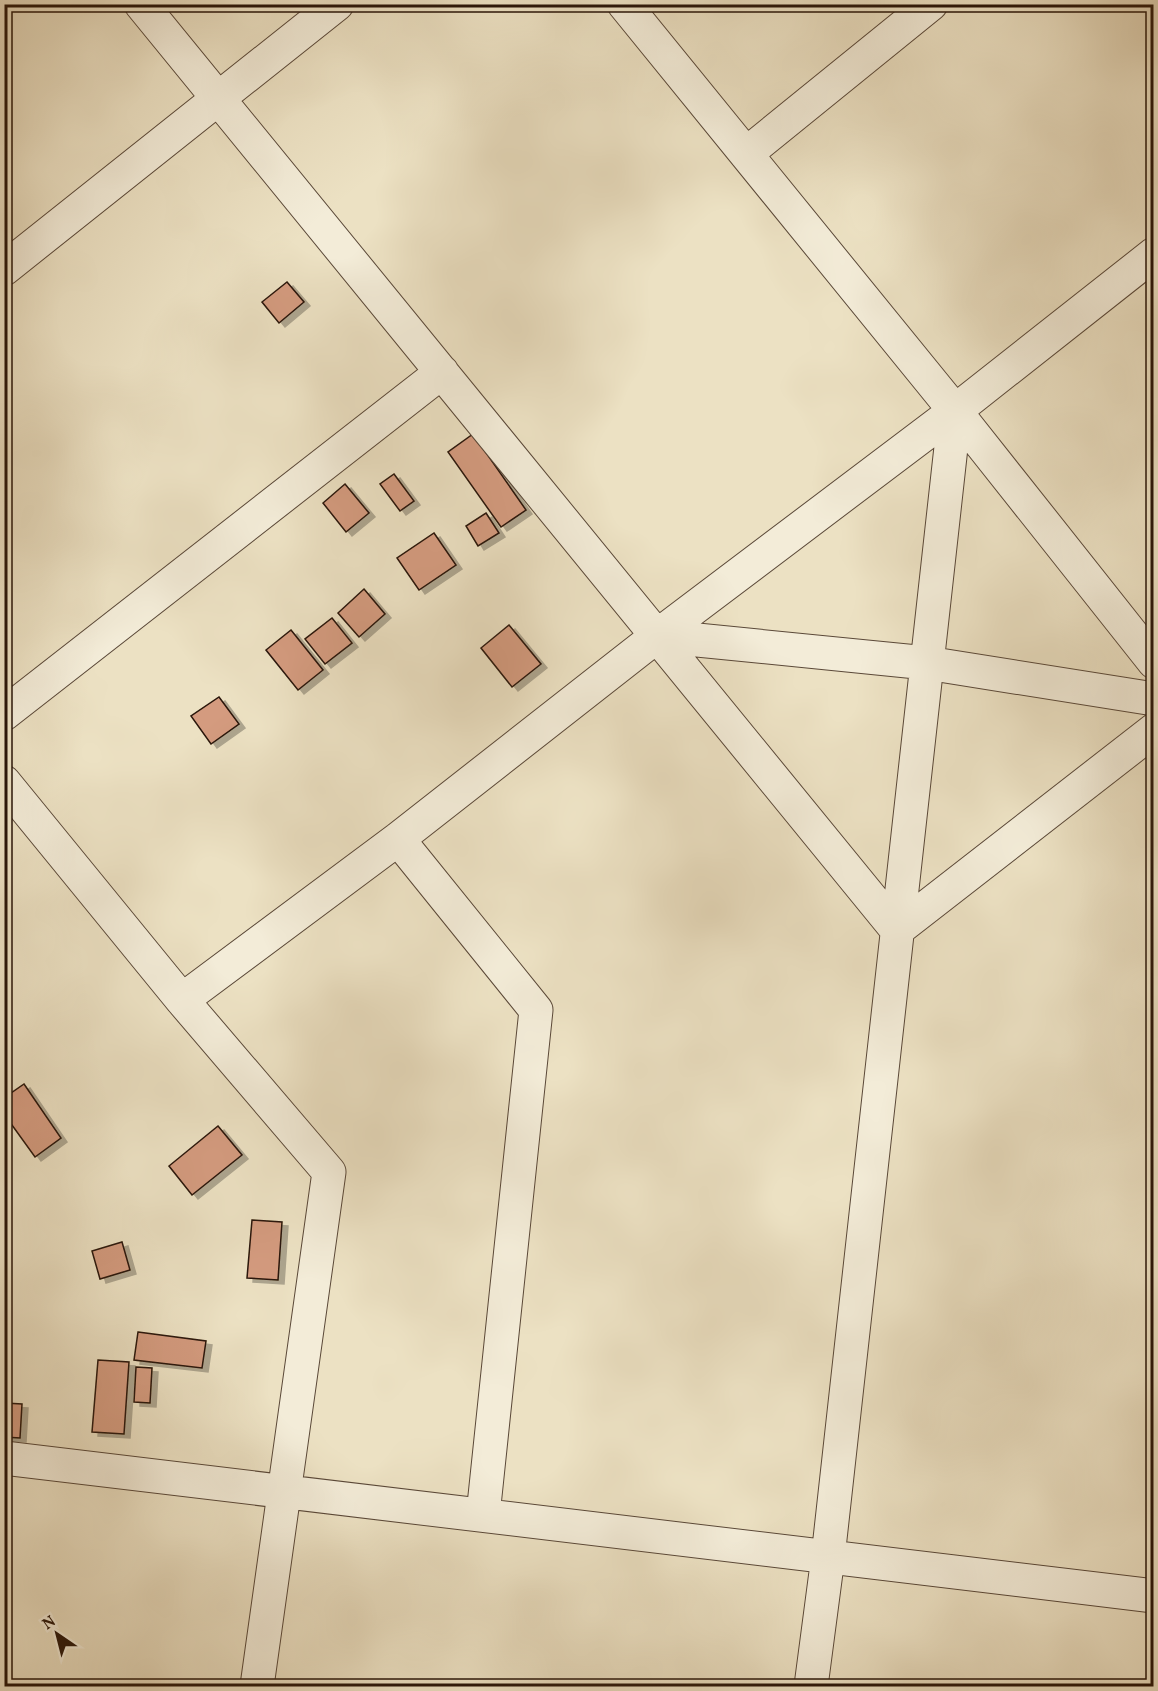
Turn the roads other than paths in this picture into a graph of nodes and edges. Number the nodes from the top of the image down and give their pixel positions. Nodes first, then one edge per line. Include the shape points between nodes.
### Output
1 (141, 4) edge
2 (337, 4) edge
3 (624, 4) edge
4 (931, 4) edge
5 (218, 99) junction
6 (746, 154) junction
7 (1154, 254) edge
8 (4, 269) edge
9 (441, 372) junction
10 (956, 411) junction
11 (657, 636) junction
12 (1154, 662) edge
13 (927, 663) junction
14 (1154, 699) edge
15 (4, 714) edge
16 (1154, 730) edge
17 (4, 782) edge
18 (398, 839) junction
19 (897, 930) junction
20 (182, 1000) junction
21 (4, 1458) edge
22 (285, 1491) junction
23 (483, 1515) junction
24 (828, 1557) junction
25 (1154, 1596) edge
26 (257, 1686) edge
27 (811, 1686) edge

1 - 5 street
2 - 5 street
3 - 6 street
4 - 6 street
5 - 8 street
5 - 9 street
6 - 10 street
7 - 10 street
9 - 11 street
9 - 15 street
10 - 11 street
10 - 12 street
10 - 13 street
11 - 13 street
11 - 18 street
11 - 19 street
13 - 14 street
13 - 19 street
16 - 19 street
17 - 20 street
18 - 20 street
18 - 23 street via 536,1010
19 - 24 street
20 - 22 street via 329,1172
21 - 22 street
22 - 23 street
22 - 26 street
23 - 24 street
24 - 25 street
24 - 27 street

